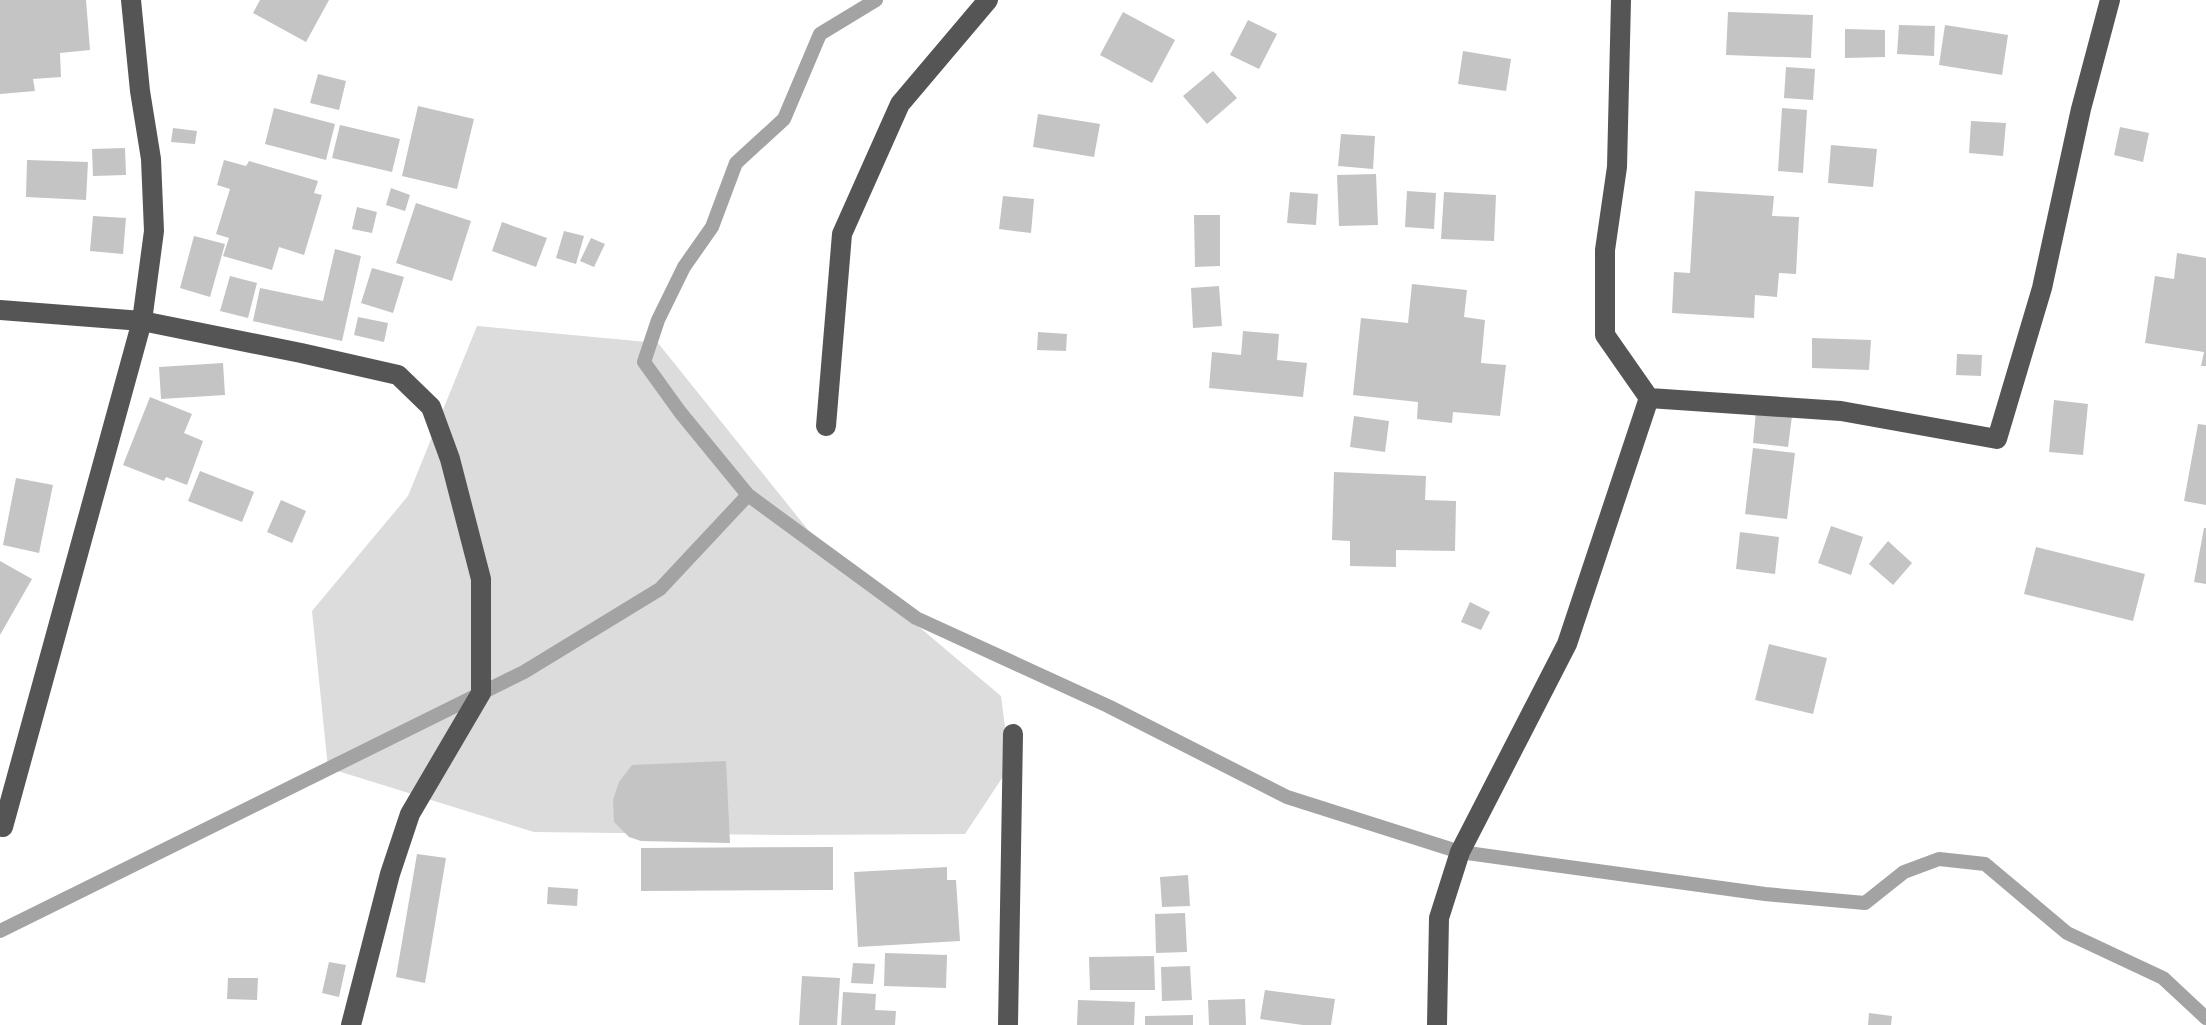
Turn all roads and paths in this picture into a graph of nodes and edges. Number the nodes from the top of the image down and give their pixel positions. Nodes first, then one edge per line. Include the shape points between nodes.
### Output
1 (131, 0) edge
2 (988, 0) edge
3 (1621, 0) edge
4 (2110, 0) edge
5 (0, 310) edge
6 (142, 321) junction
7 (1649, 398) junction
8 (826, 426) dead end
9 (1013, 734) dead end
10 (3, 827) dead end
11 (351, 1025) edge
12 (1008, 1025) edge
13 (1437, 1025) edge

1 - 6 street via 151,159 154,231
2 - 8 street via 900,104 842,234
3 - 7 street via 1617,167 1605,250 1605,335
4 - 7 street via 2042,288 1997,439 1841,411
5 - 6 street
6 - 10 street
6 - 11 street via 398,375 431,407 450,459 481,579 481,693 410,814
7 - 13 street via 1567,644 1460,852 1439,918
9 - 12 street

